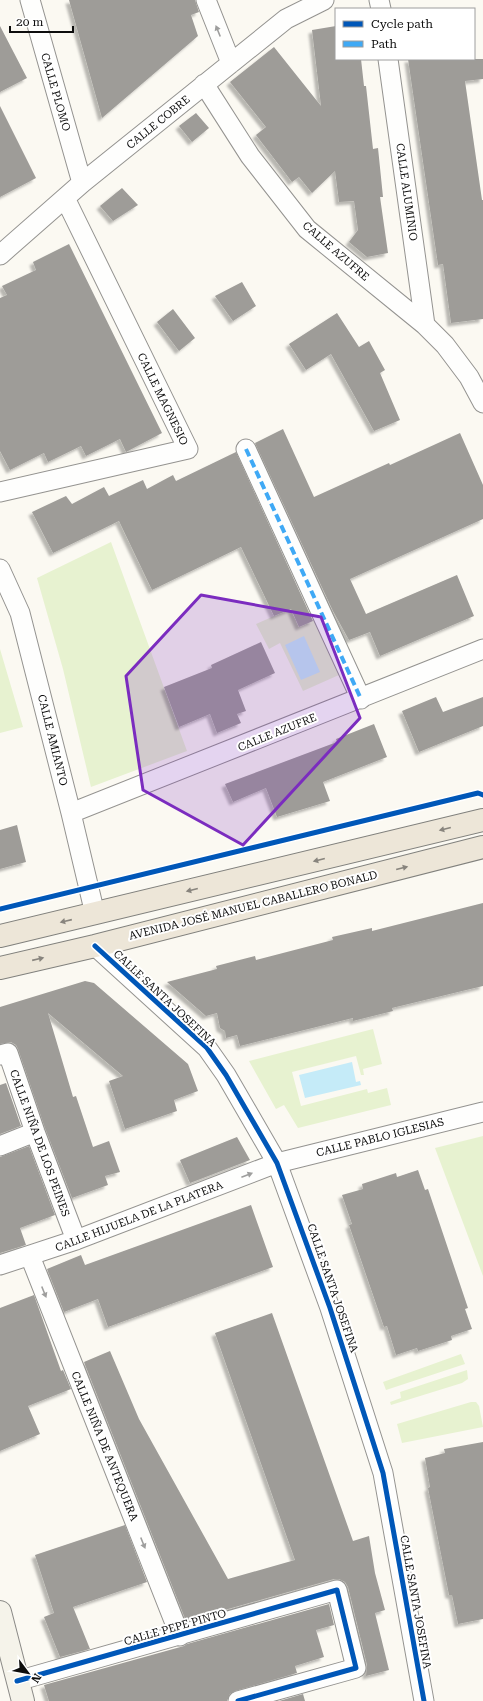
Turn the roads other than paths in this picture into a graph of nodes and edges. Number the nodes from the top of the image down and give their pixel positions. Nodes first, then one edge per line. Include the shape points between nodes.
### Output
1 (30, 0) edge
2 (206, 0) edge
3 (324, 0) edge
4 (388, 60) edge
5 (231, 63) junction
6 (204, 84) junction
7 (82, 183) junction
8 (65, 198) junction
9 (0, 255) edge
10 (425, 325) junction
11 (483, 403) edge
12 (246, 449) dead end
13 (0, 492) edge
14 (0, 569) edge
15 (483, 649) edge
16 (361, 699) junction
17 (71, 813) junction
18 (483, 820) edge
19 (483, 847) edge
20 (95, 914) junction
21 (0, 936) edge
22 (95, 946) junction
23 (0, 968) edge
24 (0, 1056) edge
25 (483, 1112) edge
26 (35, 1132) junction
27 (0, 1146) edge
28 (278, 1163) junction
29 (76, 1240) junction
30 (30, 1256) junction
31 (0, 1265) edge
32 (0, 1612) edge
33 (180, 1636) junction
34 (4, 1642) edge
35 (20, 1691) edge
36 (238, 1701) edge
37 (424, 1701) edge

1 - 7 street, CALLE PLOMO
5 -> 2 street
3 - 5 street, CALLE COBRE via 286,19
4 - 10 street, CALLE ALUMINIO
5 - 6 street, CALLE COBRE
6 - 7 street, CALLE COBRE
6 - 10 street, CALLE AZUFRE via 250,156 307,229
7 - 8 street, CALLE COBRE
8 - 9 street, CALLE COBRE
8 - 13 street, CALLE MAGNESIO via 188,449
10 - 11 street, CALLE AZUFRE via 445,345
12 - 16 street
14 - 17 street, CALLE AMIANTO via 20,613
15 - 16 street, CALLE AZUFRE
16 - 17 street, CALLE AZUFRE
17 - 20 street, CALLE AMIANTO
18 -> 20 main road
22 -> 19 main road, AVENIDA JOSÉ MANUEL CABALLERO BONALD
20 -> 21 main road
23 -> 22 main road, AVENIDA JOSÉ MANUEL CABALLERO BONALD
22 - 28 street, CALLE SANTA JOSEFINA via 207,1048
24 - 26 street, CALLE NIÑA DE LOS PEINES via 8,1053
25 - 28 street, CALLE PABLO IGLESIAS
26 - 27 street
26 - 29 street, CALLE NIÑA DE LOS PEINES
29 -> 28 street, CALLE HIJUELA DE LA PLATERA
28 - 37 street, CALLE SANTA JOSEFINA via 330,1308 383,1473
29 - 30 street, CALLE HIJUELA DE LA PLATERA
30 - 31 street, CALLE HIJUELA DE LA PLATERA
30 -> 33 street, CALLE NIÑA DE ANTEQUERA
32 - 34 street
33 - 35 street, CALLE PEPE PINTO
33 - 36 street, CALLE PEPE PINTO via 337,1590 356,1668
34 - 35 street

